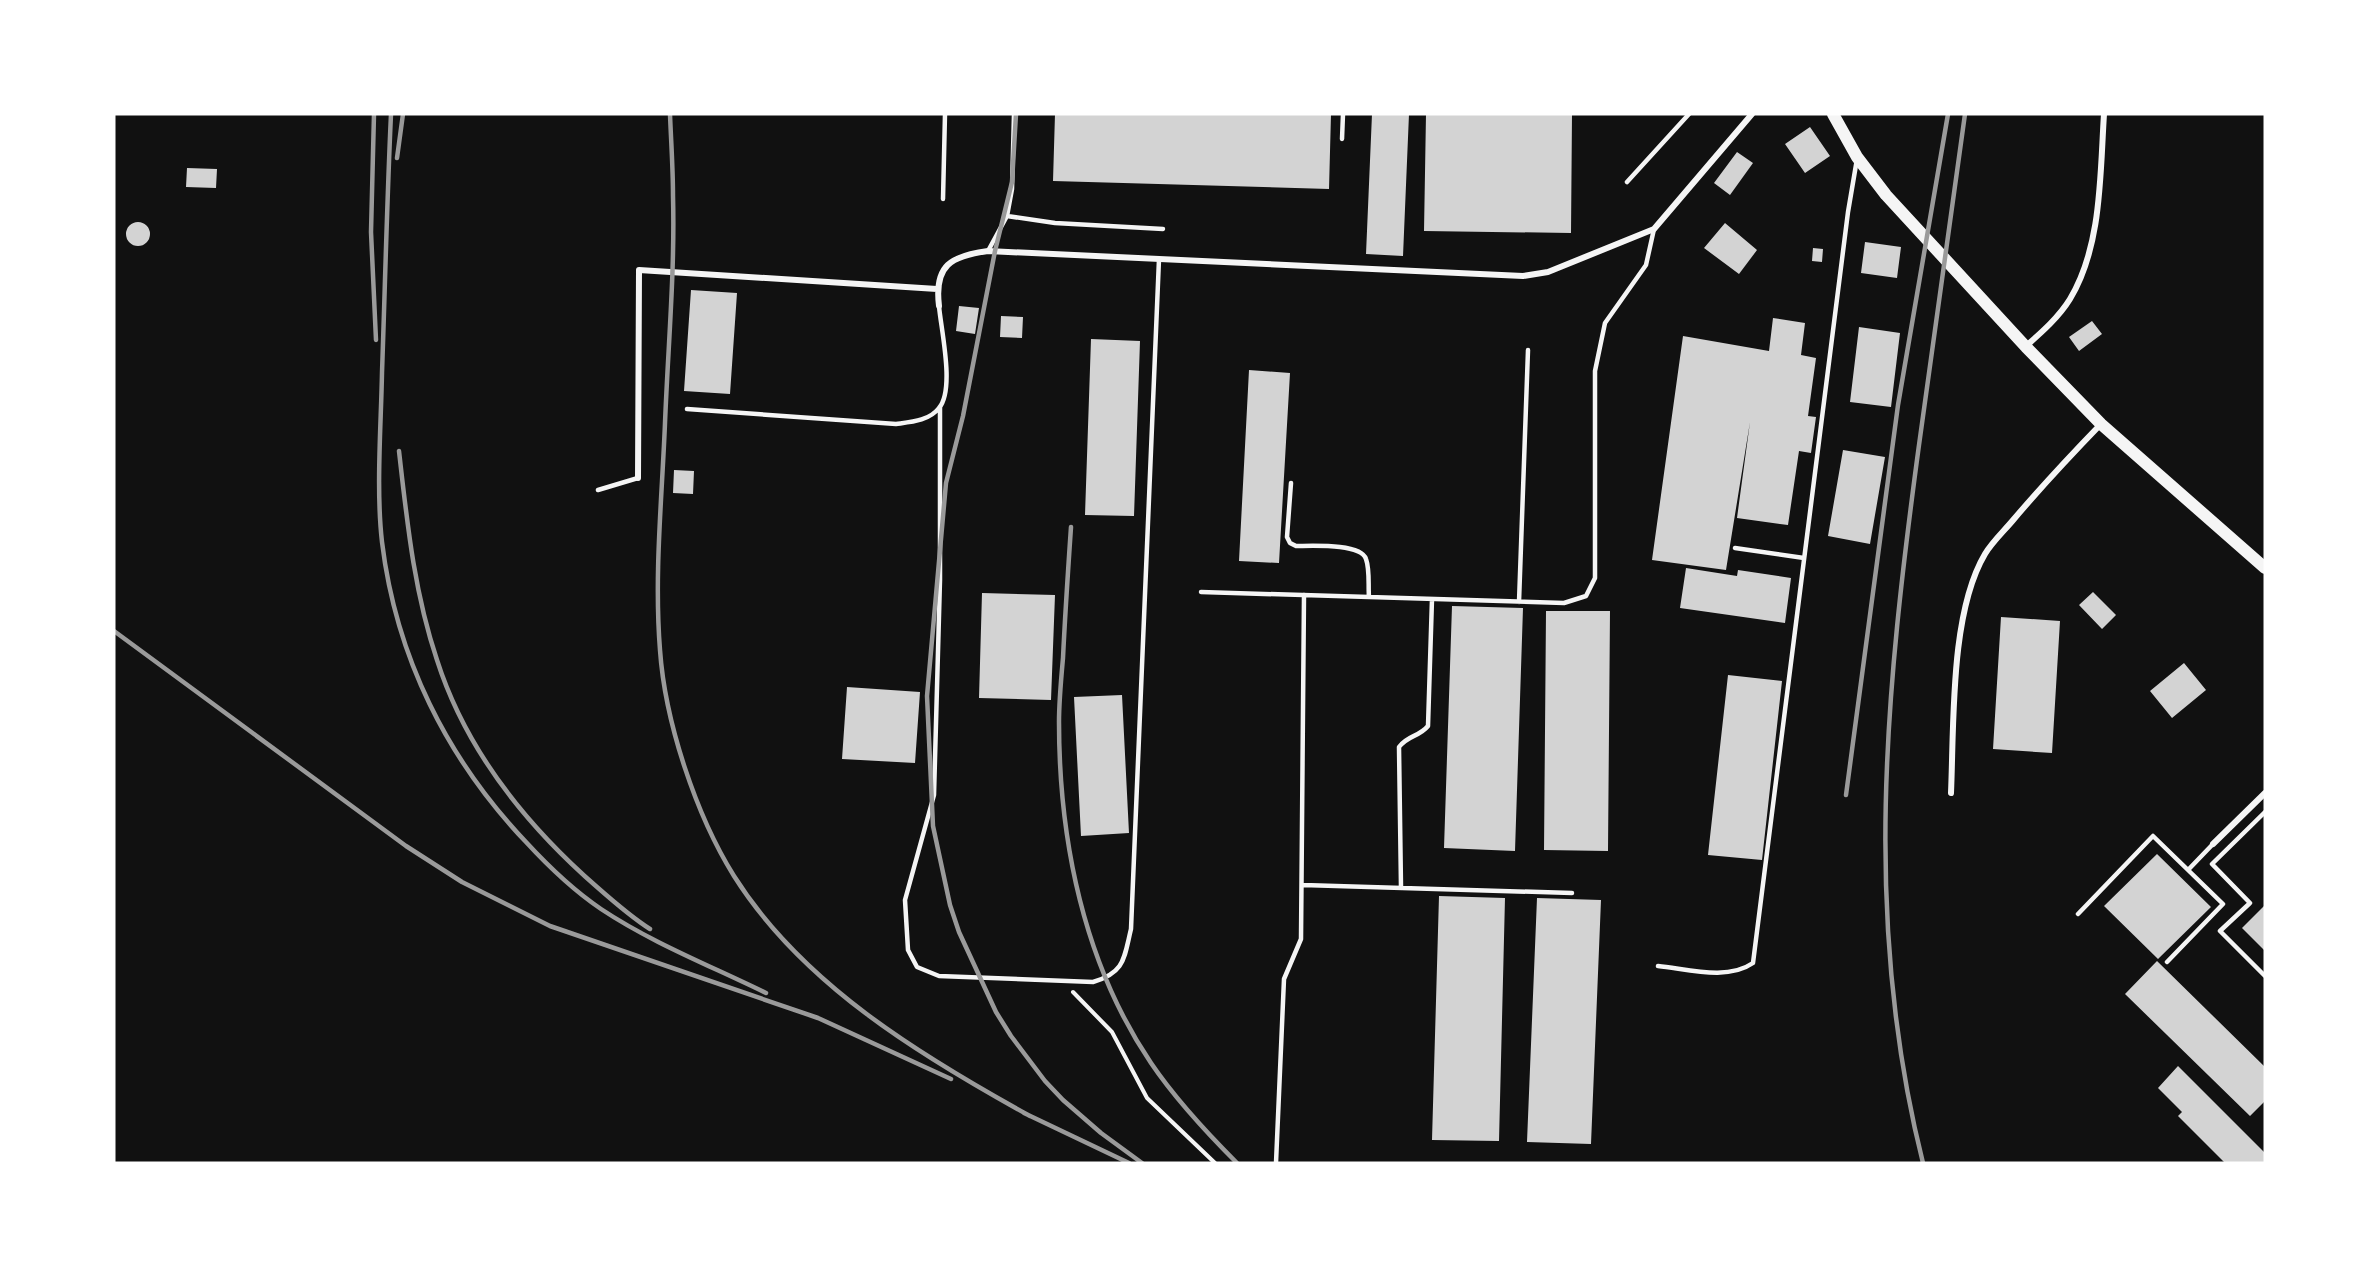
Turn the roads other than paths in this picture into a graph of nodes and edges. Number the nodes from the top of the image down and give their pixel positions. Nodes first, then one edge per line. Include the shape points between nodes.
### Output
1 (945, 114) edge
2 (1014, 114) edge
3 (1343, 114) edge
4 (1689, 114) edge
5 (1752, 114) edge
6 (1833, 114) edge
7 (2104, 114) edge
8 (1342, 139) dead end
9 (1857, 157) junction
10 (1627, 182) dead end
11 (943, 199) dead end
12 (1007, 216) junction
13 (1163, 229) dead end
14 (1654, 229) junction
15 (988, 251) junction
16 (1159, 259) junction
17 (937, 289) junction
18 (939, 306) joint
19 (2026, 347) junction
20 (1528, 350) dead end
21 (940, 407) junction
22 (687, 409) dead end
23 (2101, 424) junction
24 (638, 478) joint
25 (1291, 483) dead end
26 (598, 490) dead end
27 (1735, 549) dead end
28 (1804, 558) junction
29 (2265, 568) edge
30 (1201, 592) dead end
31 (1304, 595) junction
32 (1369, 597) junction
33 (1432, 599) junction
34 (1519, 602) junction
35 (1951, 793) dead end
36 (2265, 793) edge
37 (2265, 812) edge
38 (2213, 844) joint
39 (2188, 870) junction
40 (1303, 885) junction
41 (1401, 887) junction
42 (1572, 892) dead end
43 (2078, 914) dead end
44 (2167, 962) dead end
45 (1658, 966) dead end
46 (2265, 976) edge
47 (1276, 1163) edge

1 - 11 lane
2 - 12 lane via 1012,189
3 - 8 lane
4 - 10 lane
5 - 14 street
6 - 9 main road
7 - 19 street via 2094,224 2079,280 2056,318
9 - 19 main road via 1886,195
9 - 28 lane
12 - 13 lane
12 - 15 lane
14 - 16 street via 1548,272 1523,276
14 - 34 lane via 1646,265 1605,323 1595,371 1595,578 1586,596 1564,603
15 - 16 street
15 - 17 street via 954,259 941,274
16 - 21 lane via 1131,929 1122,967 1093,982 939,976 917,967 908,950 905,900 934,795
17 - 18 street
17 - 24 street via 639,270
18 - 21 lane via 946,371 946,390
19 - 23 main road
20 - 34 lane
21 - 22 lane via 923,419 896,424
23 - 29 main road
23 - 35 street via 2041,487 1986,553 1975,574 1961,625
24 - 26 lane
25 - 32 lane via 1287,537 1290,543 1362,552
27 - 28 lane
28 - 45 lane via 1753,963 1729,974
30 - 31 lane
31 - 32 lane
31 - 40 lane
32 - 33 lane
33 - 34 lane
33 - 41 lane via 1428,726 1399,747
36 - 38 street
37 - 46 lane via 2212,864 2250,903 2220,931
38 - 39 lane
39 - 43 lane via 2153,836
39 - 44 lane via 2223,904
40 - 41 lane
40 - 47 lane via 1301,939 1284,979
41 - 42 lane

